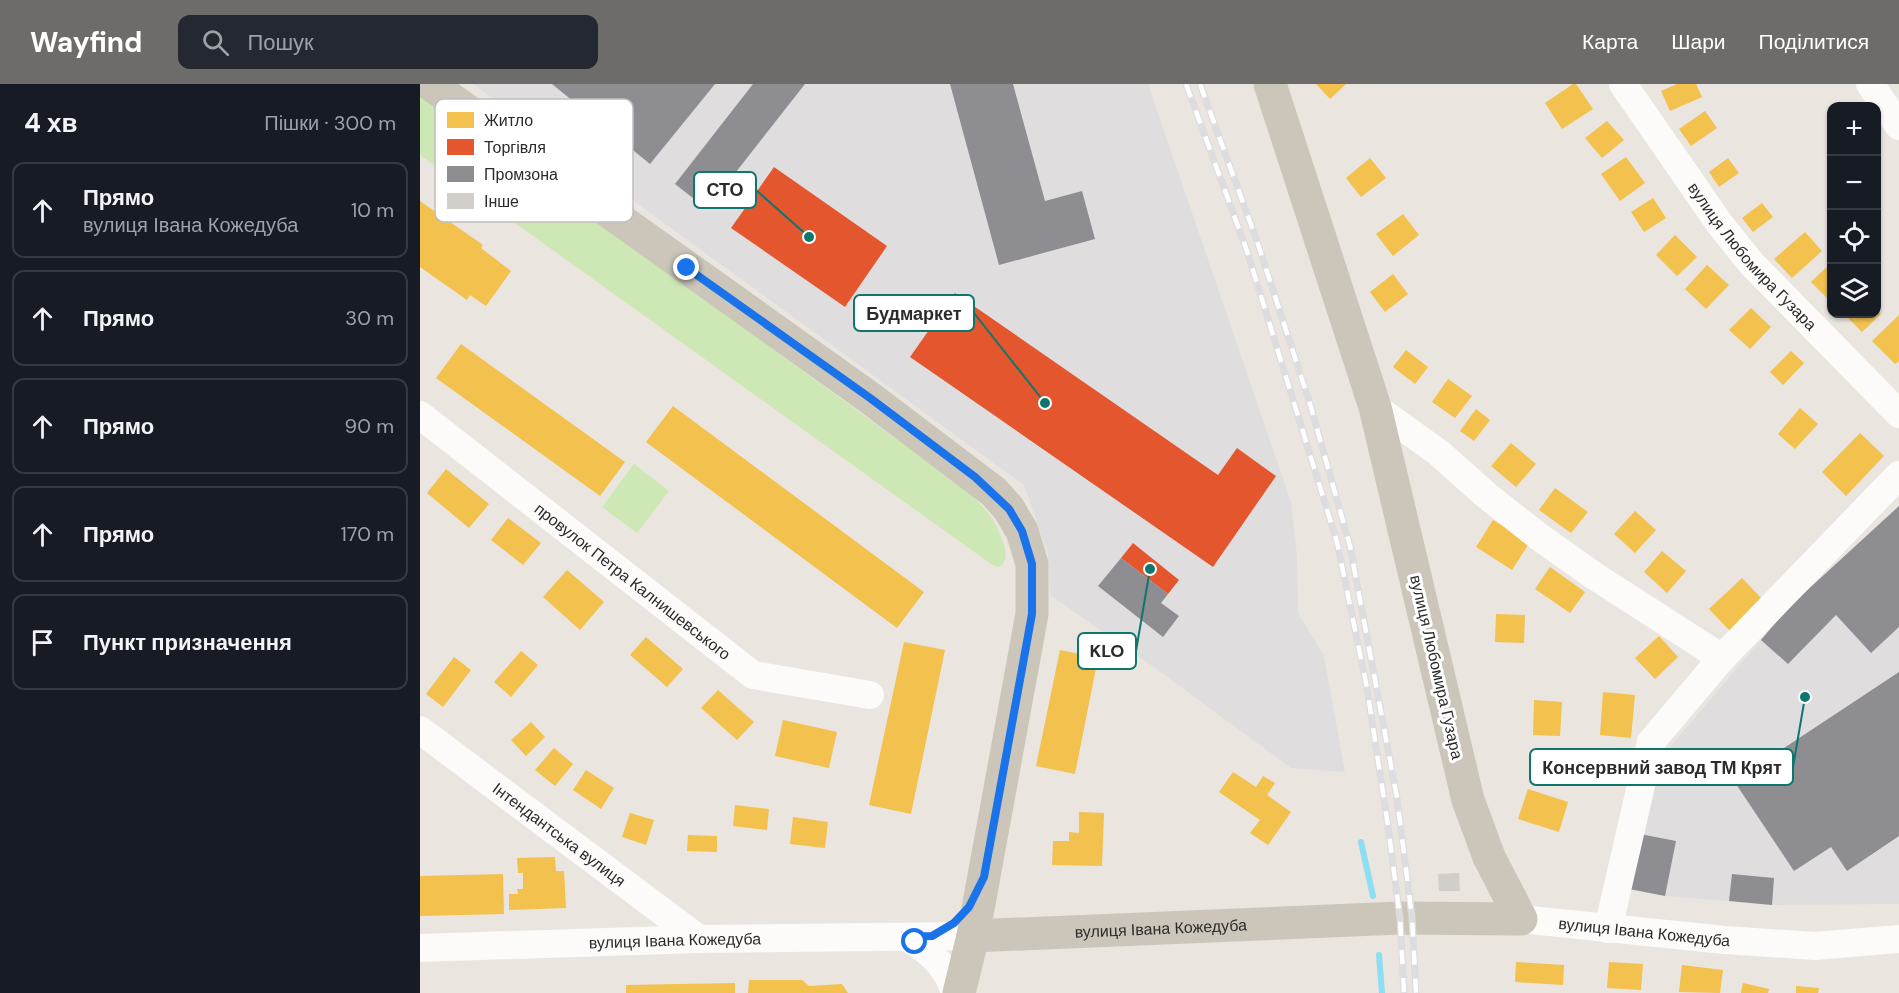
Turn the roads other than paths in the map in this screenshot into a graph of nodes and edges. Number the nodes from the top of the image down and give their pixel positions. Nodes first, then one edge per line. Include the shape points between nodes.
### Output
1 (430, 84) edge
2 (1270, 84) edge
3 (1623, 84) edge
4 (1870, 84) edge
5 (451, 99) edge
6 (1899, 126) edge
7 (623, 222) edge
8 (1375, 407) junction
9 (1899, 414) edge
10 (420, 415) edge
11 (1899, 475) edge
12 (1722, 658) junction
13 (870, 695) dead end
14 (420, 730) edge
15 (984, 877) junction
16 (1521, 919) junction
17 (1608, 928) junction
18 (1025, 934) junction
19 (973, 936) junction
20 (919, 937) junction
21 (699, 939) junction
22 (1899, 939) edge
23 (420, 948) edge
24 (959, 987) edge

1 - 5 main road
2 - 8 main road, вулиця Любомира Гузара
3 - 9 street, вулиця Любомира Гузара via 1751,263
4 - 6 street
7 - 15 main road via 870,398 993,492 1022,531 1032,564 1032,614
8 - 12 street via 1440,453 1538,536
8 - 16 main road, вулиця Любомира Гузара via 1468,800 1489,857
10 - 13 street, провулок Петра Калнишевського via 753,675
11 - 12 street
12 - 17 street via 1651,742
14 - 21 street, Інтендантська вулиця
15 - 18 main road via 992,909 1005,925
15 - 19 main road
15 - 20 street via 969,907 954,923
16 - 17 street, вулиця Івана Кожедуба
16 - 18 main road, вулиця Івана Кожедуба via 1406,918
17 - 22 street, вулиця Івана Кожедуба via 1815,946
18 - 19 main road, вулиця Івана Кожедуба
18 - 24 main road via 981,956
19 - 20 street, вулиця Івана Кожедуба
19 - 24 main road
20 - 21 street, вулиця Івана Кожедуба
20 - 24 street
21 - 23 street, вулиця Івана Кожедуба

